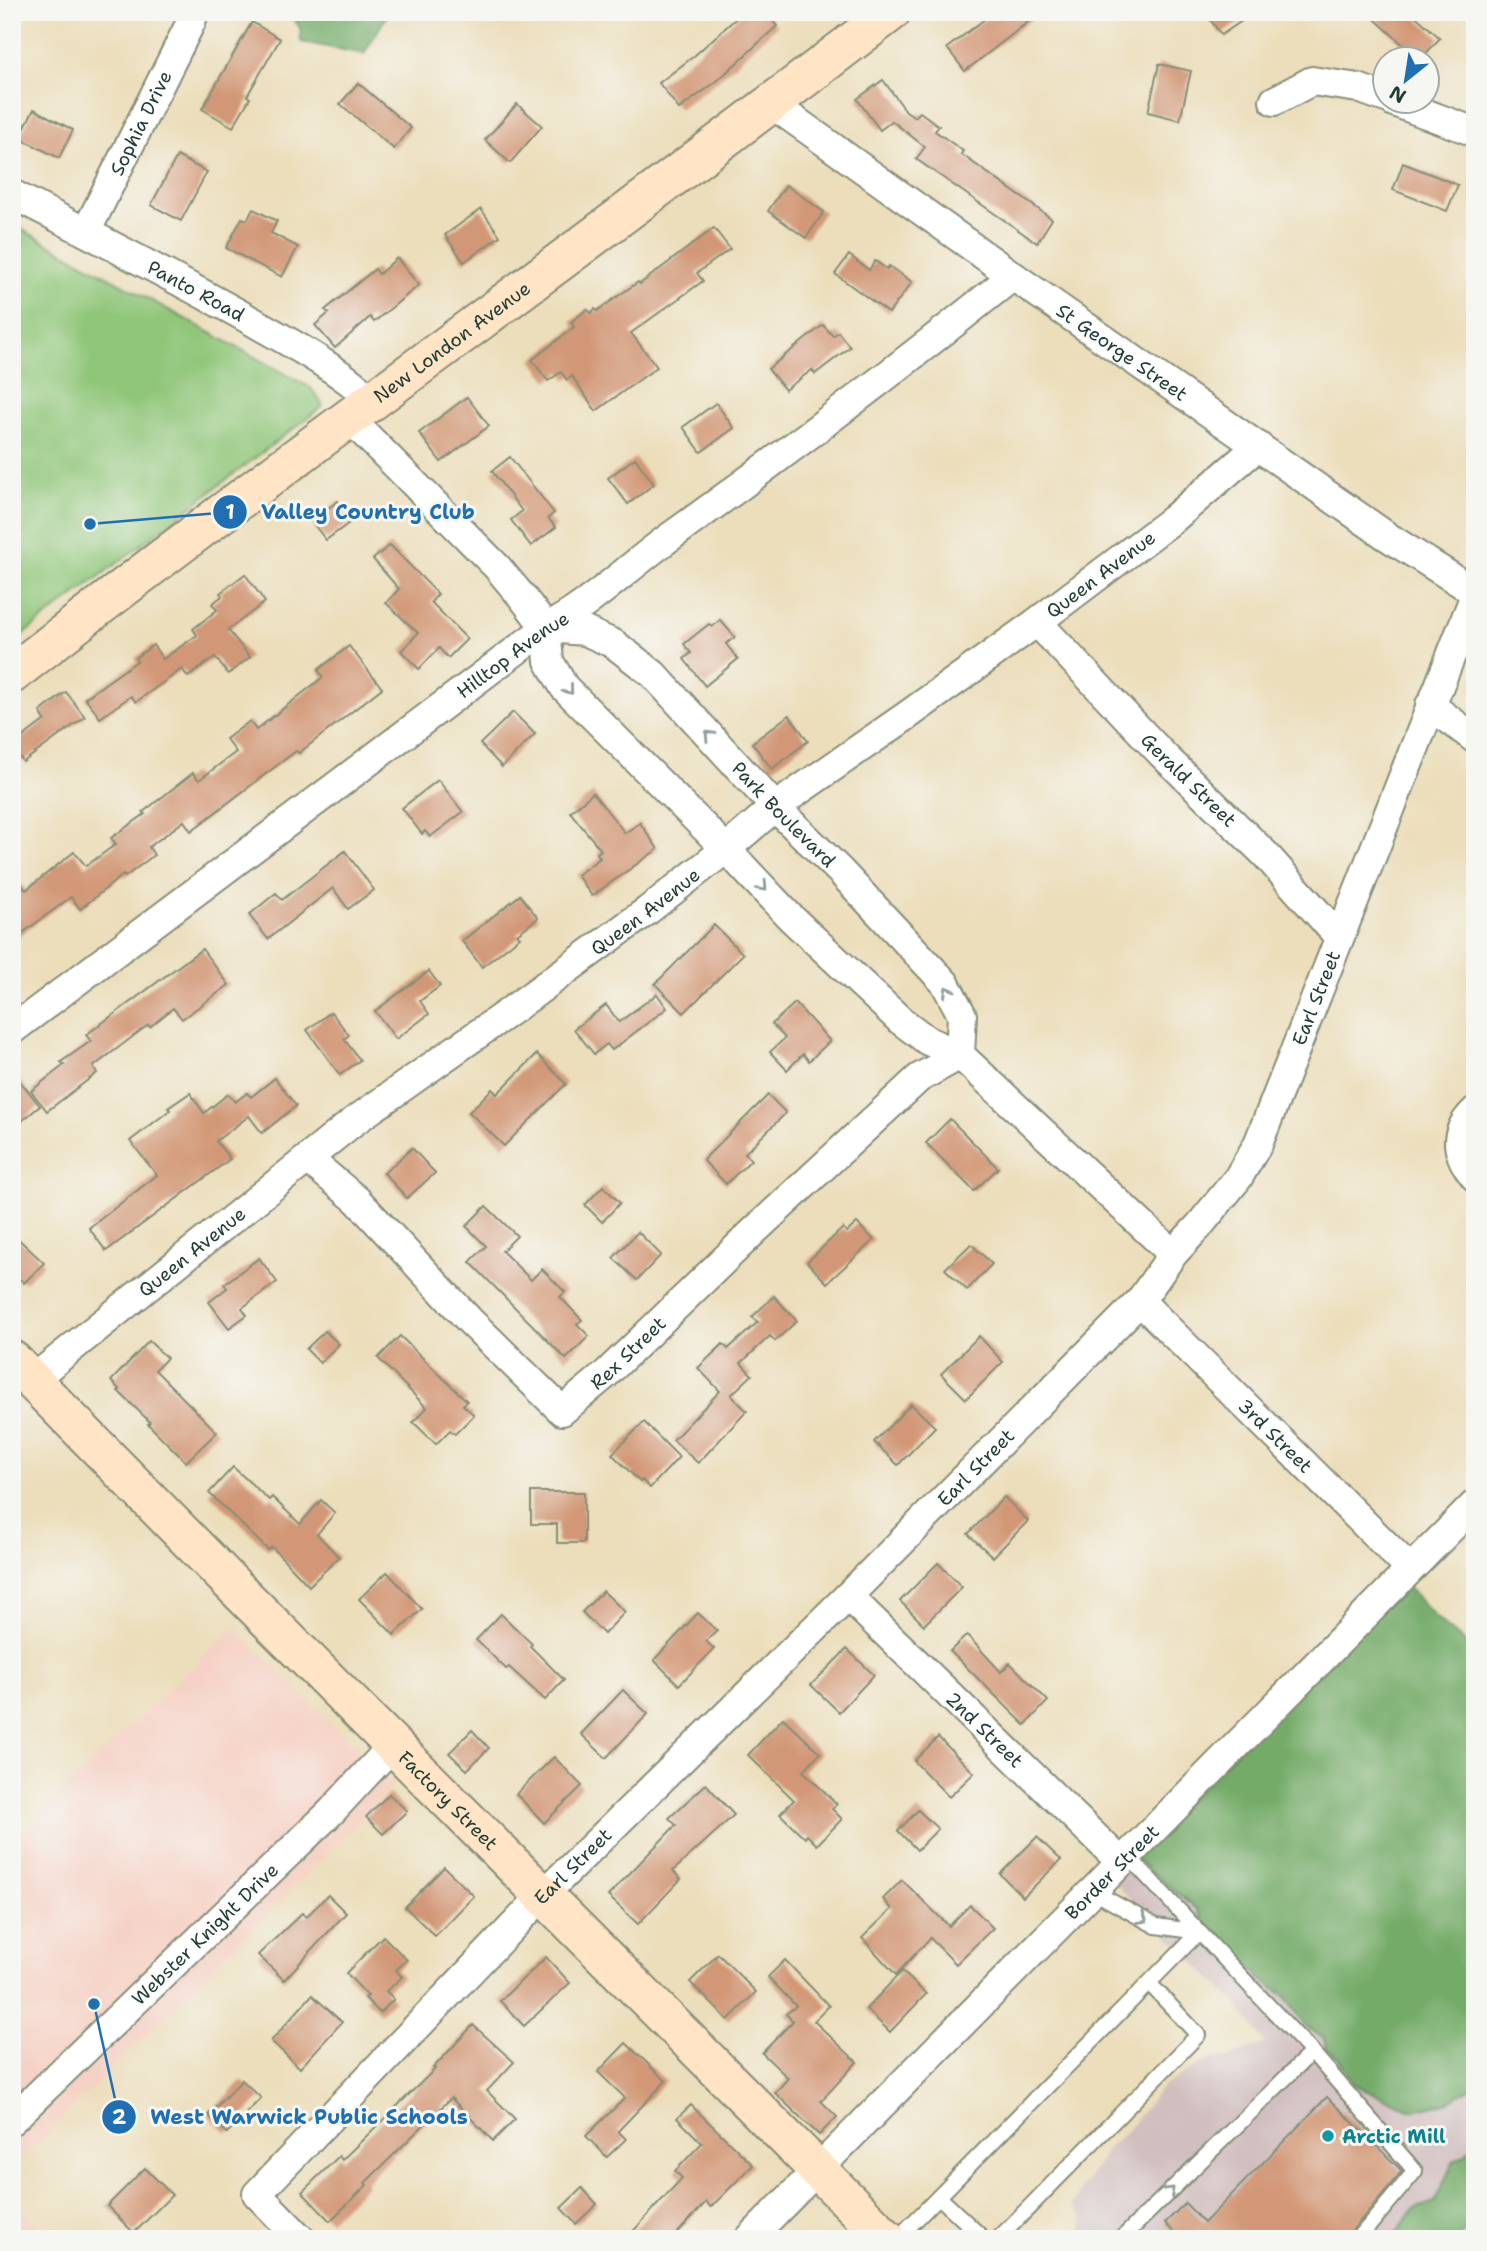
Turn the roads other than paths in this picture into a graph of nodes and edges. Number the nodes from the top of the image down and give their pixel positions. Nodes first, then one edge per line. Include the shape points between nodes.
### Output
1 (194, 12) edge
2 (891, 12) edge
3 (1372, 93) edge
4 (1274, 101) dead end
5 (772, 104) junction
6 (1432, 116) edge
7 (1475, 132) edge
8 (12, 194) edge
9 (86, 232) junction
10 (1013, 276) junction
11 (361, 409) junction
12 (1258, 446) junction
13 (1475, 593) edge
14 (1037, 622) junction
15 (546, 628) junction
16 (12, 674) edge
17 (1430, 705) junction
18 (1475, 738) edge
19 (775, 807) junction
20 (726, 849) junction
21 (1339, 937) junction
22 (12, 1030) edge
23 (960, 1055) junction
24 (1475, 1111) edge
25 (308, 1158) junction
26 (1475, 1177) edge
27 (1173, 1254) junction
28 (1140, 1301) junction
29 (22, 1370) edge
30 (1475, 1504) edge
31 (1410, 1569) junction
32 (848, 1596) junction
33 (393, 1745) junction
34 (1124, 1858) junction
35 (1092, 1891) junction
36 (543, 1895) junction
37 (1199, 1932) junction
38 (1150, 1984) junction
39 (1312, 2052) junction
40 (12, 2120) edge
41 (818, 2171) junction
42 (939, 2197) junction
43 (302, 2239) edge
44 (749, 2239) edge
45 (887, 2239) edge
46 (897, 2239) edge
47 (984, 2239) edge
48 (998, 2239) edge
49 (1121, 2239) edge
50 (1357, 2239) edge

1 - 9 street, Sophia Drive
2 - 5 street, New London Avenue
3 - 4 street via 1312,81
5 - 10 street, St George Street
5 - 11 street, New London Avenue
6 - 7 street
8 - 9 street, Panto Road
9 - 11 street, Panto Road via 291,344 356,385
10 - 12 street, St George Street
10 - 15 street, Hilltop Avenue via 902,366 641,558 573,614
11 - 15 street
11 - 16 street, New London Avenue
12 - 13 street, St George Street
12 - 14 street, Queen Avenue via 1172,520
13 - 17 street, Earl Street
14 - 19 street, Queen Avenue
14 - 21 street, Gerald Street via 1265,854
19 -> 15 street, Park Boulevard via 653,674 614,644 585,631
15 -> 20 street via 549,661 564,687
15 - 22 street, Hilltop Avenue
17 - 18 street
17 - 21 street, Earl Street
19 - 20 street, Queen Avenue
23 -> 19 street, Park Boulevard via 962,1015 945,983
20 -> 23 street via 790,917 900,1020 928,1041
20 - 25 street, Queen Avenue
21 - 27 street, Earl Street via 1258,1144 1238,1178
23 - 25 street, Rex Street via 919,1078 562,1411 357,1200
23 - 27 street
24 - 26 street via 1463,1124 1459,1144 1460,1156
25 - 29 street, Queen Avenue
27 - 28 street, Earl Street
28 - 31 street, 3rd Street
28 - 32 street, Earl Street
29 - 33 street, Factory Street
30 - 31 street, Border Street
31 - 34 street, Border Street
32 - 34 street, 2nd Street
32 - 36 street, Earl Street
33 - 36 street, Factory Street
33 - 40 street, Webster Knight Drive via 331,1812
34 - 35 street, Border Street
34 - 37 lane
35 -> 37 lane via 1156,1926
35 - 41 street, Border Street
36 - 41 street, Factory Street
36 - 43 street, Earl Street via 257,2194
37 - 38 lane
37 - 39 lane
38 - 42 lane
38 - 48 lane via 1198,2035
49 -> 39 lane
39 - 50 lane via 1415,2171
41 - 44 street, Border Street
41 - 45 street, Factory Street
42 - 46 lane
42 - 47 lane

